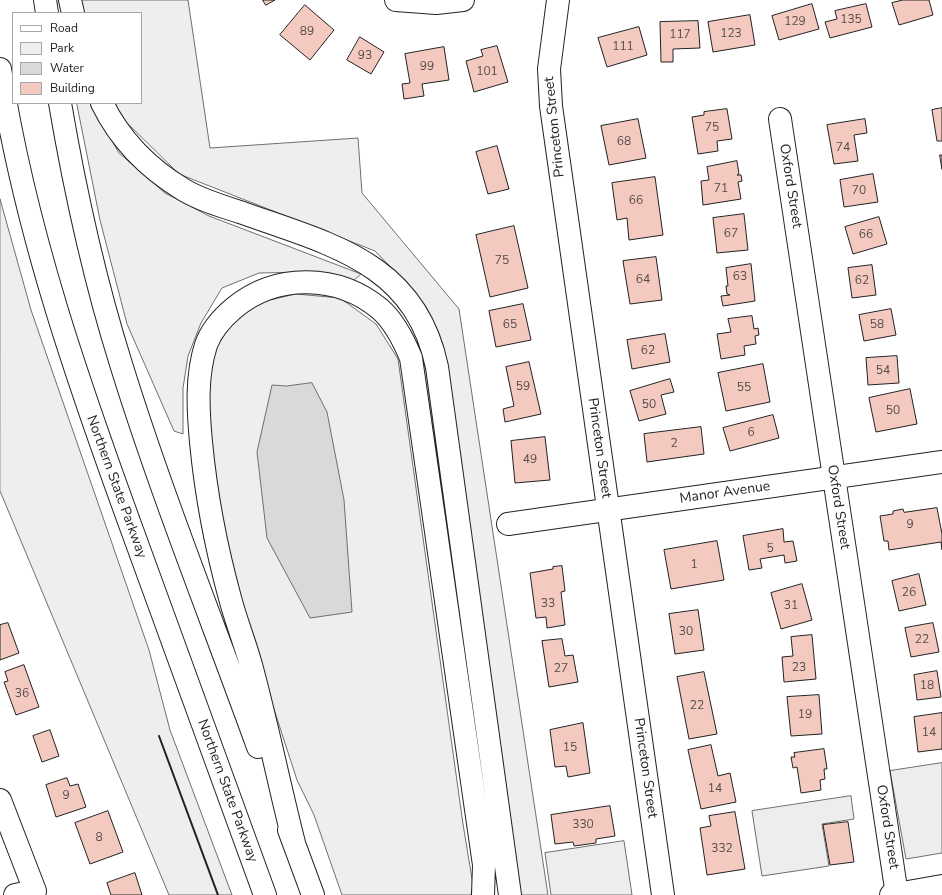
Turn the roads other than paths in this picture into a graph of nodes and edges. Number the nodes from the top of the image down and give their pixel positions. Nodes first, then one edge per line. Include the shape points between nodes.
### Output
1 (45, 0) edge
2 (70, 0) edge
3 (396, 0) edge
4 (463, 0) edge
5 (558, 0) edge
6 (47, 12) edge
7 (72, 12) edge
8 (0, 69) edge
9 (60, 104) edge
10 (103, 104) edge
11 (780, 119) dead end
12 (942, 462) edge
13 (834, 478) junction
14 (608, 510) junction
15 (508, 524) dead end
16 (0, 800) edge
17 (242, 833) junction
18 (294, 843) junction
19 (942, 886) edge
20 (30, 894) edge
21 (254, 895) edge
22 (265, 895) edge
23 (313, 895) edge
24 (483, 895) edge
25 (510, 895) edge
26 (663, 895) edge
27 (895, 895) edge

1 - 6 main road
2 - 7 main road
3 - 4 main road via 436,3
5 - 14 main road, Princeton Street via 549,69 551,106
8 - 17 main road, Northern State Parkway via 18,164 55,307 101,445
9 - 18 main road via 81,214 121,364
10 - 25 main road via 130,145 171,181 211,202 323,242 354,256 370,265 406,296 423,322 437,367
11 - 13 main road, Oxford Street
12 - 13 main road, Manor Avenue
13 - 14 main road, Manor Avenue
13 - 27 main road, Oxford Street
14 - 15 main road, Manor Avenue
14 - 26 main road, Princeton Street
16 - 20 main road
17 - 21 main road
17 - 22 main road, Northern State Parkway
18 - 23 main road
18 - 24 main road via 251,664 230,600 216,539 202,453 199,393 207,344 221,321 241,302 252,296 275,287 302,281 331,284 345,289 358,294 381,310 398,332 411,358 484,865
19 - 27 main road

